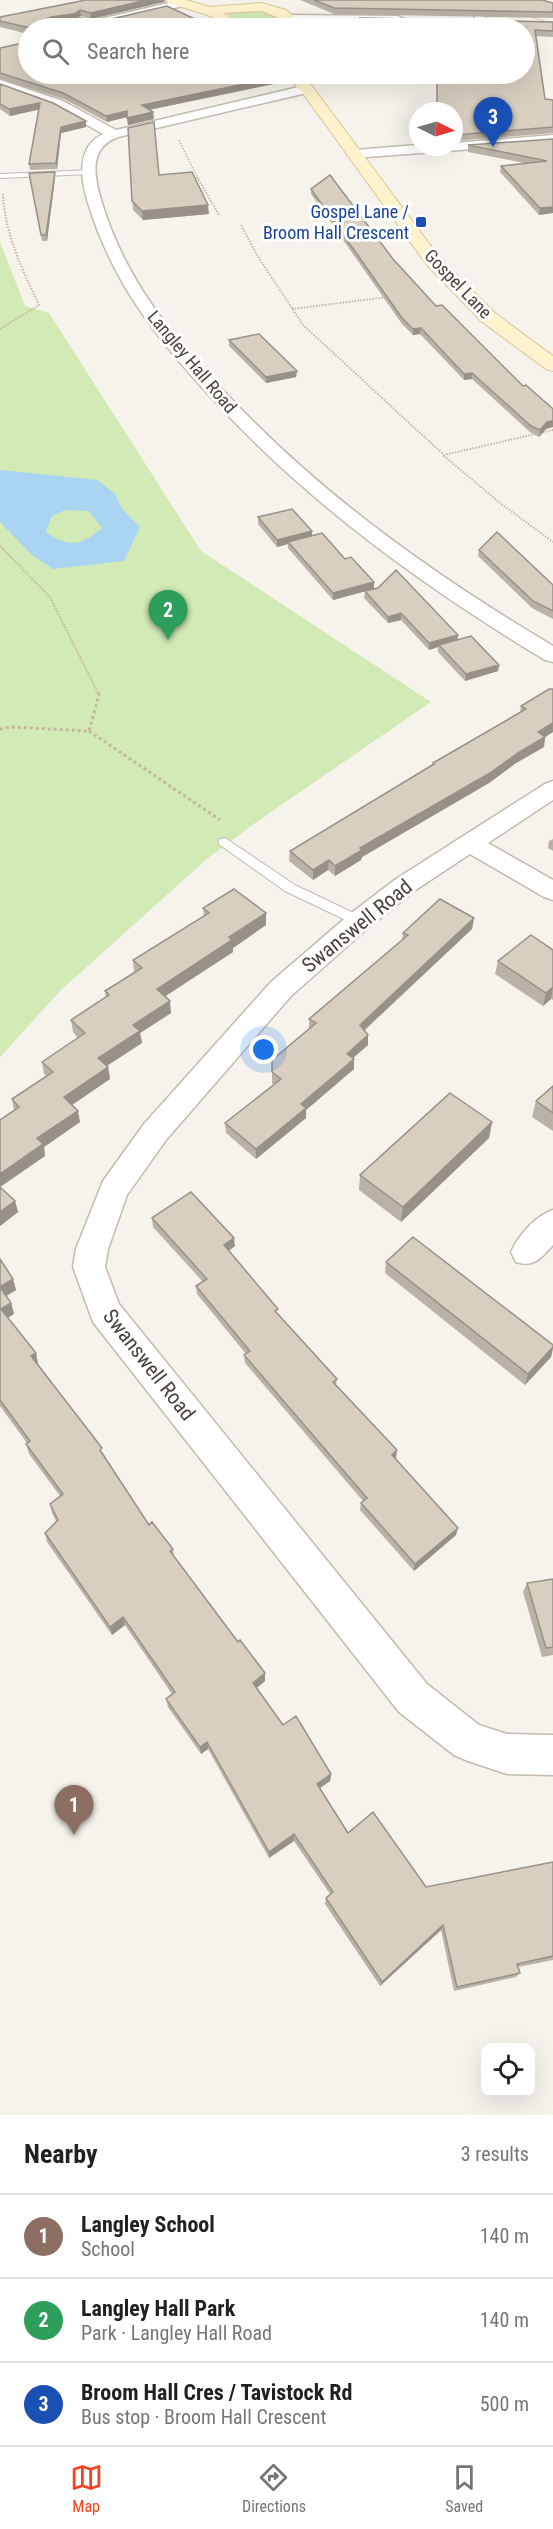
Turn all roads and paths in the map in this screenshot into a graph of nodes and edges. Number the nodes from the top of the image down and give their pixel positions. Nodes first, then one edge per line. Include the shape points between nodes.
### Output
1 (479, 0) edge
2 (178, 1) edge
3 (261, 3) edge
4 (210, 12) junction
5 (530, 16) edge
6 (124, 18) edge
7 (221, 18) edge
8 (289, 18) edge
9 (481, 18) edge
10 (542, 25) edge
11 (18, 76) edge
12 (0, 82) edge
13 (302, 84) edge
14 (307, 89) junction
15 (171, 120) junction
16 (114, 134) junction
17 (553, 140) edge
18 (463, 146) edge
19 (409, 150) edge
20 (354, 154) junction
21 (90, 172) junction
22 (2, 176) edge
23 (219, 215) dead end
24 (241, 225) dead end
25 (399, 296) edge
26 (292, 309) junction
27 (0, 329) edge
28 (553, 365) edge
29 (553, 430) edge
30 (444, 455) junction
31 (553, 542) edge
32 (0, 546) edge
33 (553, 655) edge
34 (0, 729) edge
35 (89, 731) junction
36 (553, 789) edge
37 (225, 842) joint
38 (470, 843) junction
39 (553, 891) edge
40 (359, 921) junction
41 (553, 1223) edge
42 (526, 1252) dead end
43 (553, 1755) edge

1 - 9 street
2 - 4 street
2 - 6 street
3 - 4 street
3 - 8 street
4 - 7 street
5 - 10 path via 550,23
11 - 12 street
12 - 16 street via 59,104
13 - 14 street, Gospel Lane
14 - 15 street, Langley Hall Road
14 - 20 street, Gospel Lane
15 - 16 street, Langley Hall Road
15 - 23 path via 188,162
16 - 21 street, Langley Hall Road via 100,140 93,149
17 - 18 street
19 - 20 street
20 - 28 street, Gospel Lane via 460,291
21 - 22 lane
21 - 33 street, Langley Hall Road via 94,202 131,286 159,328 221,400 363,530 507,629
22 - 27 path via 4,218 39,305
24 - 26 path
25 - 26 path
26 - 30 path via 303,325
29 - 30 path
30 - 31 path
32 - 35 path via 50,597 99,695
34 - 35 path
35 - 37 path via 222,821
36 - 38 street, Swanswell Road
37 - 40 lane via 291,888
38 - 39 street
38 - 40 street, Swanswell Road via 405,885
40 - 43 street, Swanswell Road via 281,989 155,1132 114,1190 89,1267 105,1312 413,1698 468,1741 507,1754
41 - 42 street

